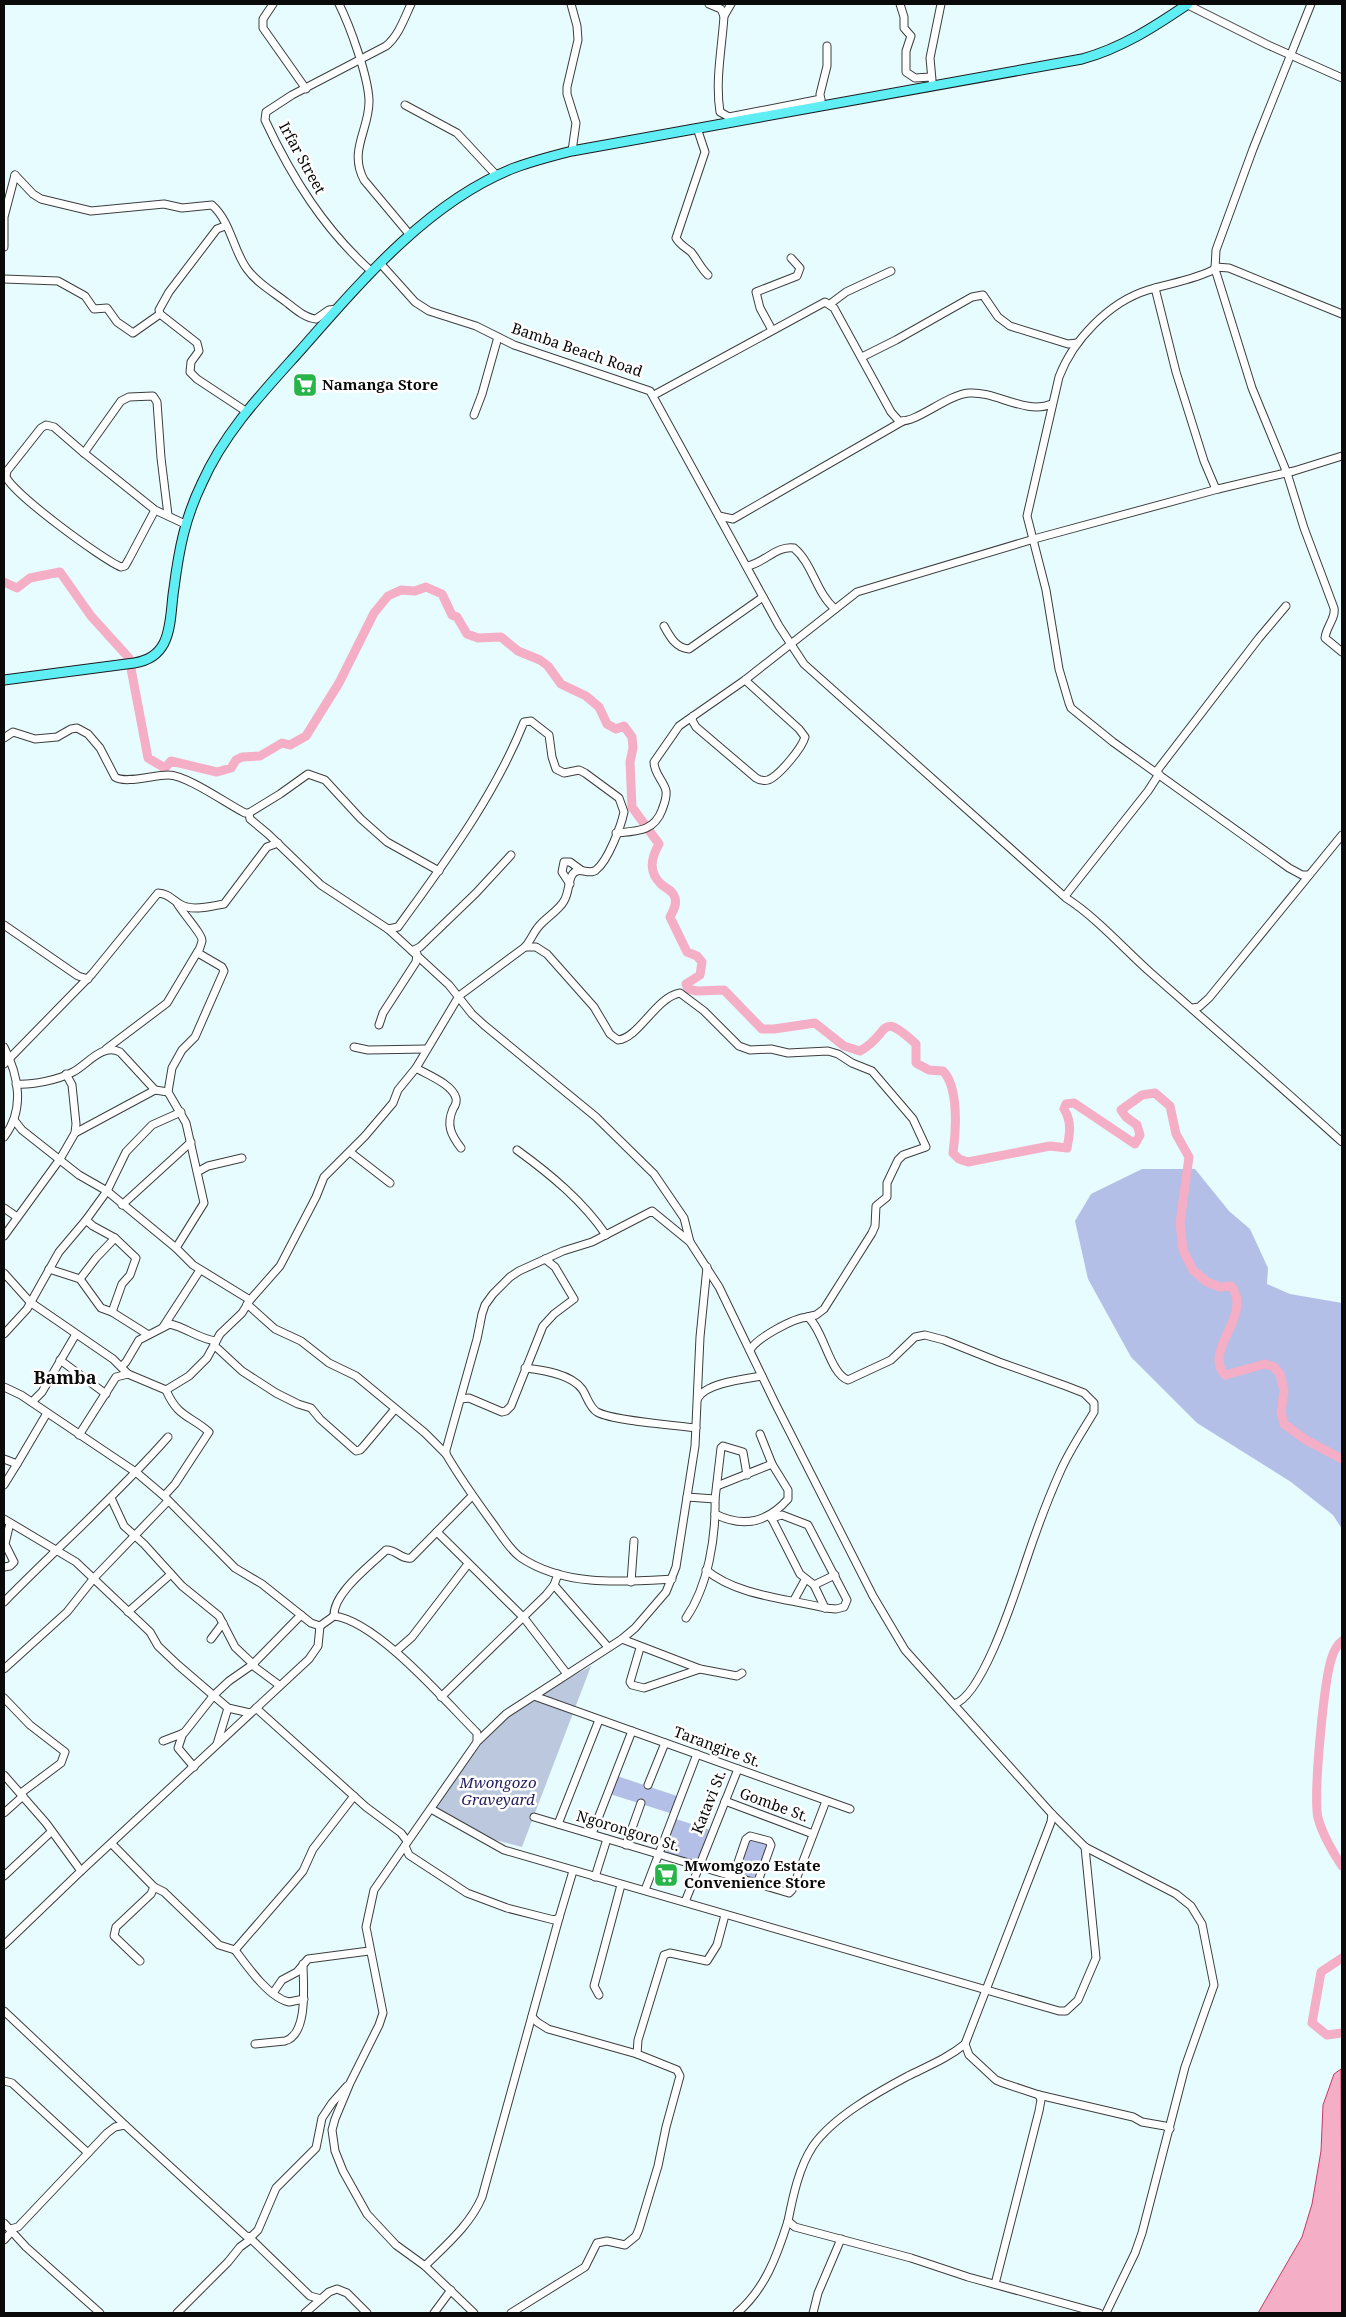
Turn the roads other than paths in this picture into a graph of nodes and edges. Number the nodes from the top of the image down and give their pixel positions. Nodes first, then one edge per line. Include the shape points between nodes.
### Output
1 (273, 4) edge
2 (339, 4) edge
3 (411, 4) edge
4 (571, 4) edge
5 (710, 4) edge
6 (731, 4) edge
7 (900, 4) edge
8 (941, 4) edge
9 (1187, 4) edge
10 (1311, 4) edge
11 (724, 16) junction
12 (827, 46) dead end
13 (1291, 55) junction
14 (360, 61) junction
15 (1342, 78) edge
16 (932, 82) junction
17 (306, 89) junction
18 (821, 102) junction
19 (405, 105) dead end
20 (697, 128) junction
21 (572, 151) junction
22 (497, 176) junction
23 (225, 226) junction
24 (410, 235) junction
25 (4, 247) edge
26 (791, 258) dead end
27 (380, 263) junction
28 (1215, 268) junction
29 (891, 271) dead end
30 (372, 272) junction
31 (708, 275) dead end
32 (4, 279) edge
33 (1155, 288) junction
34 (830, 304) junction
35 (336, 309) junction
36 (160, 314) junction
37 (1342, 314) edge
38 (772, 330) junction
39 (498, 337) junction
40 (1077, 343) junction
41 (862, 357) junction
42 (654, 395) junction
43 (1052, 404) junction
44 (247, 412) junction
45 (474, 415) dead end
46 (903, 421) junction
47 (84, 453) junction
48 (1342, 456) edge
49 (1287, 473) junction
50 (1218, 489) junction
51 (155, 510) junction
52 (168, 515) junction
53 (718, 516) junction
54 (185, 524) junction
55 (1034, 539) junction
56 (746, 566) junction
57 (763, 597) junction
58 (1286, 606) dead end
59 (835, 609) junction
60 (664, 626) dead end
61 (790, 645) junction
62 (1342, 652) edge
63 (4, 680) edge
64 (744, 680) junction
65 (693, 716) junction
66 (4, 738) edge
67 (1158, 773) junction
68 (249, 813) junction
69 (616, 833) junction
70 (1342, 835) edge
71 (278, 844) junction
72 (511, 855) dead end
73 (581, 870) junction
74 (438, 871) junction
75 (1309, 876) junction
76 (570, 884) junction
77 (1065, 896) junction
78 (177, 903) junction
79 (4, 925) edge
80 (388, 929) junction
81 (525, 947) junction
82 (198, 951) junction
83 (416, 951) junction
84 (88, 979) junction
85 (459, 996) junction
86 (1193, 1008) junction
87 (379, 1025) dead end
88 (4, 1047) edge
89 (354, 1047) dead end
90 (426, 1049) junction
91 (105, 1050) junction
92 (7, 1061) edge
93 (416, 1068) junction
94 (66, 1074) junction
95 (16, 1084) junction
96 (155, 1090) junction
97 (168, 1092) junction
98 (181, 1112) junction
99 (14, 1120) junction
100 (75, 1132) junction
101 (4, 1137) edge
102 (191, 1142) junction
103 (1342, 1142) edge
104 (461, 1148) dead end
105 (517, 1150) dead end
106 (350, 1152) junction
107 (242, 1158) dead end
108 (60, 1159) junction
109 (198, 1171) junction
110 (390, 1183) dead end
111 (107, 1191) junction
112 (122, 1205) junction
113 (4, 1208) edge
114 (18, 1217) junction
115 (86, 1220) junction
116 (606, 1235) junction
117 (4, 1236) edge
118 (115, 1238) junction
119 (690, 1242) junction
120 (176, 1248) junction
121 (545, 1259) junction
122 (707, 1267) junction
123 (49, 1269) junction
124 (200, 1270) junction
125 (4, 1272) edge
126 (80, 1279) junction
127 (30, 1302) junction
128 (248, 1302) junction
129 (112, 1312) junction
130 (807, 1317) junction
131 (163, 1328) junction
132 (4, 1334) edge
133 (76, 1334) junction
134 (148, 1334) junction
135 (216, 1343) junction
136 (752, 1346) junction
137 (60, 1360) junction
138 (122, 1366) junction
139 (525, 1368) junction
140 (128, 1374) junction
141 (762, 1376) junction
142 (4, 1387) edge
143 (166, 1390) junction
144 (106, 1394) junction
145 (461, 1399) junction
146 (697, 1400) junction
147 (32, 1402) junction
148 (395, 1409) junction
149 (48, 1413) junction
150 (696, 1428) junction
151 (760, 1434) dead end
152 (79, 1435) junction
153 (168, 1437) dead end
154 (446, 1454) junction
155 (4, 1459) edge
156 (17, 1464) junction
157 (772, 1464) junction
158 (137, 1472) junction
159 (747, 1475) junction
160 (4, 1485) edge
161 (717, 1486) junction
162 (472, 1496) junction
163 (687, 1497) junction
164 (110, 1498) junction
165 (166, 1498) junction
166 (716, 1499) junction
167 (715, 1514) junction
168 (770, 1516) junction
169 (7, 1521) edge
170 (729, 1521) junction
171 (714, 1528) junction
172 (436, 1532) junction
173 (136, 1535) junction
174 (634, 1541) dead end
175 (58, 1550) junction
176 (468, 1564) junction
177 (4, 1567) edge
178 (706, 1570) junction
179 (171, 1574) junction
180 (558, 1574) junction
181 (835, 1575) junction
182 (94, 1578) junction
183 (672, 1579) junction
184 (805, 1580) junction
185 (631, 1582) junction
186 (554, 1585) junction
187 (814, 1585) junction
188 (794, 1600) junction
189 (4, 1602) edge
190 (825, 1608) junction
191 (128, 1612) junction
192 (302, 1615) junction
193 (334, 1616) junction
194 (524, 1618) junction
195 (686, 1618) dead end
196 (223, 1624) junction
197 (320, 1626) junction
198 (211, 1639) dead end
199 (622, 1639) junction
200 (608, 1648) junction
201 (640, 1648) junction
202 (396, 1651) junction
203 (253, 1665) junction
204 (4, 1669) edge
205 (700, 1669) junction
206 (742, 1673) dead end
207 (567, 1674) junction
208 (279, 1685) junction
209 (214, 1695) junction
210 (534, 1696) junction
211 (441, 1697) junction
212 (4, 1698) edge
213 (954, 1704) junction
214 (228, 1708) junction
215 (253, 1711) junction
216 (599, 1720) junction
217 (632, 1731) junction
218 (184, 1733) junction
219 (479, 1740) junction
220 (164, 1741) dead end
221 (665, 1743) junction
222 (217, 1746) junction
223 (697, 1754) junction
224 (194, 1767) junction
225 (738, 1769) junction
226 (4, 1775) edge
227 (648, 1785) dead end
228 (22, 1794) junction
229 (354, 1796) junction
230 (725, 1801) junction
231 (826, 1801) junction
232 (641, 1804) dead end
233 (431, 1809) junction
234 (850, 1809) dead end
235 (4, 1813) edge
236 (534, 1817) dead end
237 (1054, 1819) junction
238 (558, 1824) junction
239 (51, 1832) junction
240 (592, 1834) junction
241 (813, 1834) junction
242 (607, 1839) junction
243 (112, 1844) junction
244 (406, 1844) junction
245 (626, 1845) junction
246 (1085, 1847) junction
247 (659, 1855) junction
248 (699, 1866) junction
249 (81, 1870) junction
250 (573, 1871) junction
251 (4, 1876) edge
252 (595, 1877) junction
253 (734, 1877) junction
254 (757, 1884) junction
255 (621, 1886) junction
256 (154, 1887) junction
257 (645, 1890) junction
258 (685, 1902) junction
259 (725, 1915) junction
260 (559, 1918) junction
261 (4, 1945) edge
262 (235, 1950) junction
263 (370, 1951) junction
264 (140, 1961) dead end
265 (303, 1964) junction
266 (987, 1990) junction
267 (273, 1993) junction
268 (599, 1995) dead end
269 (304, 1998) junction
270 (4, 2012) edge
271 (532, 2017) junction
272 (255, 2044) dead end
273 (965, 2044) junction
274 (637, 2054) junction
275 (4, 2081) edge
276 (350, 2083) junction
277 (1039, 2095) junction
278 (125, 2125) junction
279 (1170, 2129) junction
280 (88, 2153) junction
281 (788, 2221) junction
282 (4, 2223) edge
283 (11, 2230) junction
284 (250, 2238) junction
285 (841, 2239) junction
286 (4, 2240) edge
287 (425, 2266) junction
288 (995, 2284) junction
289 (451, 2290) junction
290 (321, 2299) junction
291 (100, 2313) edge
292 (176, 2313) edge
293 (305, 2313) edge
294 (367, 2313) edge
295 (434, 2313) edge
296 (474, 2313) edge
297 (511, 2313) edge
298 (737, 2313) edge
299 (813, 2313) edge
300 (1099, 2313) edge
301 (1106, 2313) edge

1 - 17 street via 263,19 263,28
2 - 14 street
3 - 14 street, Irfar Street via 392,40
4 - 21 street via 578,40 567,87 576,123
5 - 11 street via 721,9
6 - 11 street
7 - 16 street via 904,28 911,36 906,51 906,72
8 - 16 street via 930,58
9 - 13 street
9 - 16 main road via 1135,39 1104,53
10 - 13 street
11 - 18 street via 717,80 722,115
12 - 18 street
13 - 15 street
13 - 28 street via 1216,250
14 - 17 street, Irfar Street
14 - 24 street via 369,103 358,150 359,170
16 - 18 main road
17 - 30 street, Irfar Street via 272,107 266,112 265,120 298,185 324,223 343,246
18 - 20 main road
19 - 22 street via 458,133
20 - 21 main road
20 - 31 street via 705,152 676,238
21 - 22 main road
22 - 24 main road
23 - 25 street via 210,204 182,208 164,204 91,211 56,204 33,194 15,175 4,217
23 - 35 street via 256,280 296,311 316,319
23 - 36 street via 217,229 169,292
24 - 27 main road
26 - 38 street via 800,268 797,276 756,292 760,308
27 - 30 main road
27 - 39 street, Bamba Beach Road via 415,302 429,311 463,321
28 - 33 street
28 - 37 street via 1229,268
28 - 49 street via 1252,388
29 - 34 street via 846,292
30 - 35 main road
32 - 36 street via 58,281 85,296 94,309 108,308 117,322 133,333
33 - 40 street via 1118,306
33 - 50 street via 1192,422 1210,476
34 - 38 street via 821,303
34 - 41 street
35 - 44 main road
36 - 44 street via 197,343 199,352 190,362 190,372
38 - 42 street
39 - 42 street, Bamba Beach Road via 646,389
39 - 45 street
40 - 41 street via 1068,344 1010,326 998,317 980,294
40 - 43 street via 1065,361
41 - 46 street via 895,419
42 - 53 street, Bamba Beach Road
43 - 46 street via 1033,406 969,393 944,400
43 - 55 street via 1028,506
44 - 54 main road via 207,470
46 - 53 street via 733,519
47 - 51 street
47 - 51 street via 54,427 46,425 7,471 7,480 56,522 121,567 125,566
47 - 52 street via 121,401 129,397 154,396 158,402
48 - 49 street
49 - 50 street
49 - 62 street via 1334,608 1335,614 1325,638
50 - 55 street
51 - 52 street
52 - 54 street
53 - 56 street, Bamba Beach Road
54 - 63 main road via 169,630 158,651 142,662
55 - 59 street via 857,592
55 - 67 street via 1059,669 1071,708
56 - 57 street, Bamba Beach Road
56 - 59 street via 781,550 794,548
57 - 60 street via 689,648 677,646
57 - 61 street, Bamba Beach Road
58 - 67 street
59 - 61 street
61 - 64 street
61 - 77 street, Bamba Beach Road via 826,685
64 - 65 street
64 - 65 street via 805,737 791,760 772,777 765,781 756,778 696,727
65 - 69 street via 679,726 654,762 666,792 666,801 656,821 647,829
66 - 68 street via 13,732 35,739 57,737 77,728 88,734 100,748 118,780 145,776 179,777 245,814
67 - 75 street via 1289,868
67 - 77 street via 1148,791
68 - 71 street via 250,819
68 - 74 street via 312,773 325,780 387,842
69 - 73 street via 596,871
69 - 74 street via 624,812 619,798 585,773 578,770 564,773 556,769 549,735 528,721 524,722 502,774
70 - 75 street
71 - 78 street via 262,852 224,904 189,908
71 - 80 street via 321,885
72 - 83 street
73 - 76 street via 572,875
73 - 76 street via 570,862 564,862 562,872
74 - 80 street via 398,927
75 - 86 street via 1209,998
76 - 81 street via 565,901 538,927
77 - 86 street, Bamba Beach Road
78 - 82 street via 201,935
78 - 84 street via 164,893 158,893
79 - 84 street via 78,976
80 - 83 street
81 - 85 street
81 - 130 street via 536,947 551,958 618,1040 631,1034 647,1016 671,996 680,993 704,1011 739,1046 788,1053 828,1051 872,1071 913,1120 926,1147 902,1155 898,1160 887,1183 887,1197 876,1206 872,1233 824,1310
82 - 91 street via 167,1003
82 - 97 street via 202,957 222,968 224,973 196,1037 182,1050 172,1068
83 - 85 street
83 - 87 street via 416,962 383,1013
84 - 92 street
85 - 90 street
85 - 119 street via 472,1014 602,1122 654,1174 684,1218
86 - 103 street, Bamba Beach Road
88 - 92 street
89 - 90 street via 368,1050
90 - 93 street
91 - 94 street
91 - 96 street via 113,1048 120,1052
92 - 95 street
93 - 104 street via 450,1089 456,1097 448,1121 450,1131
93 - 106 street via 392,1103
94 - 95 street
94 - 100 street via 72,1085
95 - 99 street via 17,1112
96 - 97 street
96 - 100 street
97 - 98 street
98 - 102 street
98 - 111 street via 152,1125 132,1145 121,1158
99 - 101 street
99 - 108 street
100 - 108 street
102 - 109 street
102 - 112 street
105 - 116 street via 569,1193
106 - 110 street
106 - 128 street via 324,1176 280,1266
107 - 109 street
108 - 111 street via 79,1175
108 - 114 street
109 - 120 street via 204,1203
111 - 112 street
111 - 115 street
112 - 120 street
113 - 114 street
114 - 117 street
115 - 118 street
115 - 123 street
116 - 119 street via 642,1216 662,1220
116 - 121 street
118 - 126 street
118 - 129 street via 136,1258
119 - 122 street
120 - 124 street
121 - 139 street via 555,1267 574,1299 543,1326
121 - 145 street via 510,1277 485,1306
122 - 136 street via 745,1341
122 - 146 street
123 - 126 street
123 - 127 street
124 - 128 street
124 - 131 street
125 - 127 street
126 - 129 street via 101,1308
127 - 132 street
127 - 133 street
128 - 135 street via 242,1313 226,1326
128 - 148 street via 275,1329 301,1341 329,1363 356,1376
129 - 134 street
130 - 136 street via 792,1322
130 - 213 street via 817,1328 839,1373 848,1380 891,1360 915,1337 925,1335 938,1337 1084,1393 1094,1403 1094,1412 1050,1496 997,1643 970,1690
131 - 134 street
131 - 135 street via 170,1324 180,1326
133 - 137 street
133 - 138 street
134 - 138 street via 139,1340
135 - 143 street via 207,1358 189,1376
135 - 148 street via 242,1370 276,1393 311,1408 356,1450 360,1450
136 - 141 street
137 - 144 street
137 - 147 street via 42,1392
138 - 140 street
139 - 145 street via 511,1406 506,1411 469,1398
139 - 150 street via 571,1380 582,1389 592,1408 601,1413
140 - 143 street
140 - 144 street via 116,1377
141 - 146 street via 716,1386 702,1392
141 - 213 street via 873,1596 905,1650
142 - 147 street
143 - 165 street via 182,1414 209,1432
144 - 152 street
145 - 154 street
146 - 150 street
147 - 149 street
148 - 154 street
149 - 152 street
149 - 156 street
150 - 163 street
151 - 157 street
152 - 158 street
153 - 158 street
154 - 162 street
155 - 156 street
156 - 160 street
157 - 159 street
157 - 168 street via 789,1496
158 - 164 street
158 - 165 street
159 - 161 street
159 - 161 street via 743,1452 723,1446
161 - 166 street
162 - 172 street
162 - 180 street via 514,1552
163 - 166 street
163 - 183 street
164 - 173 street via 124,1526
164 - 175 street
165 - 173 street
165 - 192 street via 234,1568 262,1584
166 - 167 street
167 - 170 street
167 - 171 street
168 - 170 street via 738,1523
168 - 181 street via 782,1515 808,1525
168 - 184 street
169 - 175 street
169 - 177 street via 5,1544 14,1562
170 - 171 street
171 - 178 street
172 - 176 street
172 - 193 street via 411,1558 386,1550 344,1590 337,1600
173 - 179 street
173 - 182 street
174 - 185 street
175 - 182 street
175 - 189 street
176 - 194 street
176 - 202 street via 412,1637
178 - 188 street via 731,1586
178 - 195 street via 697,1601
179 - 191 street
179 - 196 street
180 - 185 street via 605,1582
180 - 186 street
181 - 187 street
181 - 190 street via 848,1603 836,1609
182 - 191 street
182 - 204 street via 67,1612
183 - 185 street
183 - 199 street via 651,1611
184 - 187 street
184 - 188 street
186 - 194 street
186 - 200 street
187 - 190 street
188 - 190 street
191 - 209 street via 150,1632 158,1646
192 - 197 street
192 - 203 street
193 - 197 street
193 - 202 street via 364,1630
194 - 207 street
194 - 211 street
196 - 198 street
196 - 203 street via 235,1647
197 - 208 street via 314,1653
199 - 200 street
199 - 201 street
200 - 207 street
201 - 205 street
201 - 205 street via 631,1676 632,1685 644,1688
202 - 211 street
203 - 208 street
203 - 209 street
205 - 206 street via 737,1676
207 - 210 street
208 - 215 street
209 - 214 street
209 - 218 street
210 - 216 street, Tarangire St.
210 - 219 street via 506,1714
211 - 219 street via 477,1733
212 - 228 street via 30,1725 65,1752 60,1763
213 - 237 street
214 - 215 street
214 - 222 street
215 - 222 street
215 - 229 street
216 - 217 street, Tarangire St.
216 - 238 street
217 - 221 street, Tarangire St.
217 - 240 street
218 - 220 street
218 - 224 street via 178,1748
219 - 233 street
221 - 223 street, Tarangire St.
221 - 227 street
222 - 224 street
223 - 225 street, Tarangire St.
223 - 247 street
224 - 243 street
225 - 230 street, Katavi St.
225 - 231 street, Tarangire St.
226 - 228 street
228 - 235 street
228 - 239 street
229 - 244 street via 401,1833
229 - 262 street via 313,1849 303,1871
230 - 241 street, Gombe St.
230 - 248 street, Katavi St.
231 - 234 street, Tarangire St.
231 - 241 street, Ngorongoro St.
232 - 245 street
233 - 244 street
233 - 250 street via 498,1848
236 - 238 street, Ngorongoro St.
237 - 246 street
237 - 266 street
238 - 240 street, Ngorongoro St.
239 - 249 street
239 - 251 street
240 - 242 street, Ngorongoro St.
241 - 254 street, Ngorongoro St. via 791,1892
242 - 245 street, Ngorongoro St.
242 - 252 street
243 - 249 street
243 - 256 street
244 - 260 street via 409,1855 467,1893 507,1908 554,1920
244 - 263 street via 374,1890 366,1927
245 - 247 street, Ngorongoro St.
246 - 266 street via 1096,1958 1078,2000 1066,2011 1059,2012
246 - 279 street via 1176,1894 1190,1906 1202,1924 1214,1985 1185,2067
247 - 248 street, Ngorongoro St.
247 - 257 street
248 - 253 street, Ngorongoro St.
248 - 258 street, Katavi St.
249 - 261 street
250 - 252 street
250 - 260 street
252 - 255 street
253 - 254 street, Ngorongoro St.
253 - 254 street via 746,1840 754,1836 769,1841 771,1845
255 - 257 street
255 - 268 street via 594,1986
256 - 262 street via 164,1892 219,1945
256 - 264 street via 114,1932 114,1936
257 - 258 street
258 - 259 street
259 - 266 street
259 - 274 street via 717,1945 707,1961 670,1953 664,1955 638,2040
260 - 271 street
262 - 267 street via 251,1972
263 - 265 street via 334,1954
263 - 276 street via 383,2013
265 - 267 street via 297,1972 282,1980
265 - 269 street
266 - 273 street
267 - 269 street via 289,2002
269 - 272 street via 302,2016 290,2039
270 - 278 street
271 - 274 street via 548,2029
271 - 287 street via 482,2197 456,2235
273 - 277 street via 969,2056 996,2080
273 - 281 street via 850,2111 822,2135 807,2157 795,2188
274 - 297 street via 676,2070 680,2076 658,2166 636,2236 625,2245 607,2241 597,2243 586,2267
275 - 280 street via 12,2083
276 - 284 street via 322,2118 316,2148 276,2188 256,2234
276 - 287 street via 332,2130 335,2151 343,2171 367,2214 396,2245
277 - 279 street
277 - 288 street via 1039,2111
278 - 280 street via 115,2127
278 - 284 street
279 - 301 street via 1135,2253
280 - 283 street via 18,2227
281 - 285 street via 795,2228
281 - 298 street via 773,2264 761,2286
282 - 283 street
283 - 286 street
283 - 291 street
284 - 290 street via 310,2296
284 - 292 street
285 - 288 street
285 - 299 street
287 - 289 street
288 - 300 street
289 - 295 street
289 - 296 street
290 - 293 street
290 - 294 street via 333,2290 341,2289

